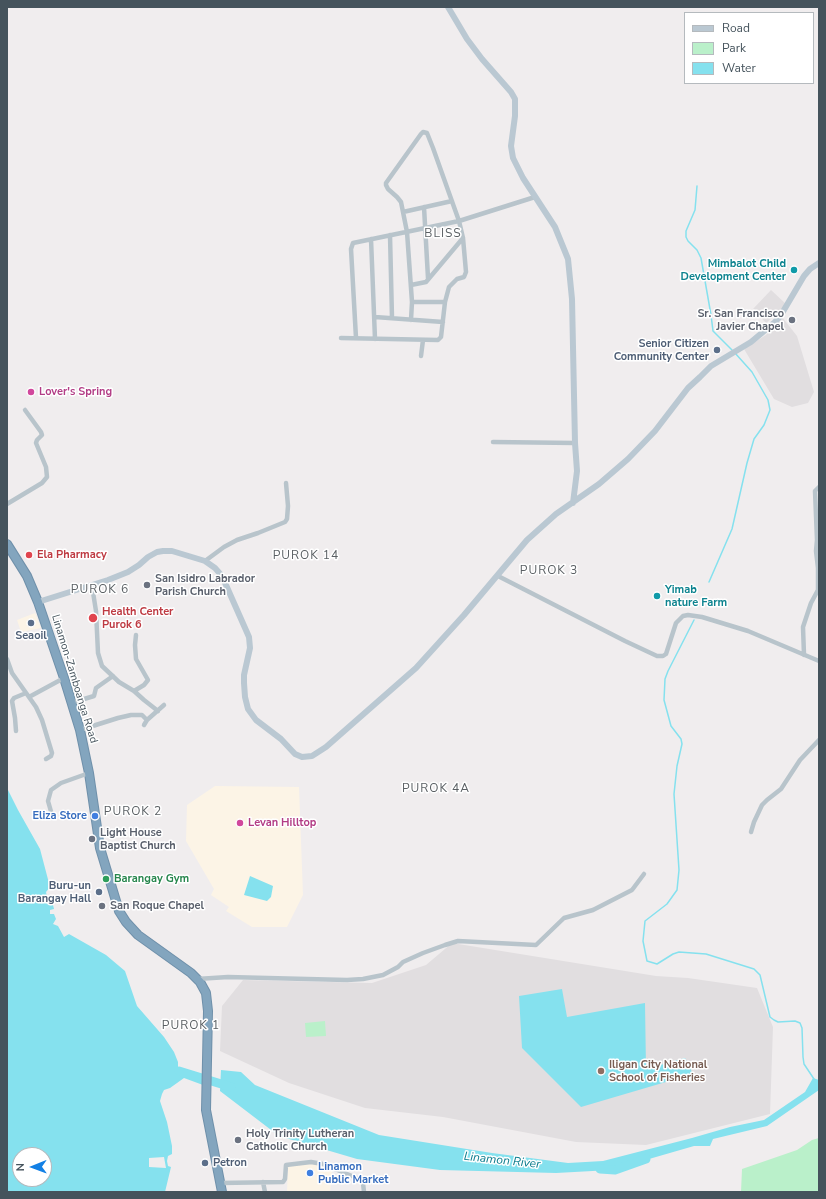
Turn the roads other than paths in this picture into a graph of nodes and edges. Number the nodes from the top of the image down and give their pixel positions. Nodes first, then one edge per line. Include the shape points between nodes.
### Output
1 (448, 7) edge
2 (535, 197) junction
3 (452, 201) junction
4 (424, 207) junction
5 (403, 212) junction
6 (459, 221) junction
7 (425, 228) junction
8 (407, 232) junction
9 (390, 235) junction
10 (463, 238) junction
11 (371, 239) junction
12 (819, 263) edge
13 (428, 278) junction
14 (411, 285) junction
15 (412, 302) junction
16 (445, 302) junction
17 (375, 317) junction
18 (392, 318) junction
19 (411, 320) junction
20 (443, 322) junction
21 (341, 338) dead end
22 (356, 338) junction
23 (375, 339) junction
24 (423, 340) junction
25 (421, 356) dead end
26 (25, 410) dead end
27 (493, 442) dead end
28 (575, 443) junction
29 (286, 483) dead end
30 (819, 486) edge
31 (573, 503) junction
32 (7, 504) edge
33 (7, 544) edge
34 (205, 561) junction
35 (498, 576) junction
36 (92, 586) junction
37 (38, 602) junction
38 (136, 635) dead end
39 (804, 655) junction
40 (7, 659) edge
41 (819, 661) edge
42 (113, 676) junction
43 (64, 678) junction
44 (134, 690) junction
45 (27, 695) junction
46 (71, 703) junction
47 (164, 704) dead end
48 (158, 711) junction
49 (148, 720) junction
50 (144, 725) dead end
51 (80, 730) junction
52 (16, 731) dead end
53 (819, 740) edge
54 (46, 759) dead end
55 (89, 774) junction
56 (52, 815) dead end
57 (751, 832) dead end
58 (644, 874) dead end
59 (197, 979) junction
60 (263, 1182) junction
61 (220, 1183) junction
62 (222, 1192) edge
63 (265, 1192) edge
64 (364, 1192) edge

1 - 2 street via 467,39 515,100 511,152
2 - 6 street
2 - 28 street via 555,227 568,259 572,299
3 - 4 street
3 - 5 street via 433,148 427,134 423,132 386,183 386,188 402,202
3 - 6 street
4 - 5 street
4 - 7 street
5 - 8 street
6 - 7 street
6 - 10 street
7 - 8 street
7 - 13 street
8 - 9 street
8 - 14 street
9 - 11 street
9 - 18 street
10 - 13 street
10 - 16 street via 466,275 449,287
11 - 17 street
11 - 22 street via 353,243 351,248
12 - 31 street via 804,276 775,322 751,342 711,366 688,388 655,431 616,471
13 - 14 street via 424,282
14 - 15 street
15 - 16 street
15 - 19 street
16 - 20 street
17 - 18 street
17 - 23 street
18 - 19 street
19 - 20 street
20 - 24 street via 440,339
21 - 22 street
22 - 23 street
23 - 24 street
24 - 25 street
26 - 32 street via 42,434 36,443 46,467 47,477 42,483
27 - 28 street
28 - 31 street via 577,471
29 - 34 street via 288,506 285,522 237,540
30 - 39 street via 815,491 818,590 803,627
31 - 35 street via 531,536
33 - 37 highway, Linamon-Zamboanga Road
34 - 35 street via 222,576 249,637 250,648 244,675 248,709 256,720 282,739 295,754 302,757 312,756 326,747 416,668
34 - 36 street via 176,552 163,551 152,554 128,572
35 - 39 street via 660,657 666,654 676,623 685,616 702,617 748,631
36 - 37 street
36 - 42 street via 99,660
37 - 43 highway, Linamon-Zamboanga Road
38 - 44 street via 136,660 148,680
39 - 41 street
40 - 45 street
42 - 44 street
42 - 46 street via 96,688 94,696
43 - 45 street
43 - 46 highway, Linamon-Zamboanga Road
44 - 48 street
45 - 52 street via 14,698 12,701
45 - 54 street via 39,713 50,747 51,755
46 - 51 highway, Linamon-Zamboanga Road
47 - 48 street
48 - 49 street
49 - 50 street
49 - 51 street via 140,714 127,715
51 - 55 highway, Linamon-Zamboanga Road
53 - 57 street via 800,760 781,789 762,805
55 - 56 street via 61,783 51,790 48,801
55 - 59 highway, Linamon-Zamboanga Road via 100,848 119,911 138,935
58 - 59 street via 632,890 593,910 564,918 536,945 458,941 403,962 383,975 363,979
59 - 61 highway, Linamon-Zamboanga Road via 204,987 207,1000 205,1103
60 - 61 street
60 - 63 street
60 - 64 street via 283,1182 288,1164 311,1162 323,1164 359,1179 363,1183
61 - 62 highway, Linamon-Zamboanga Road

